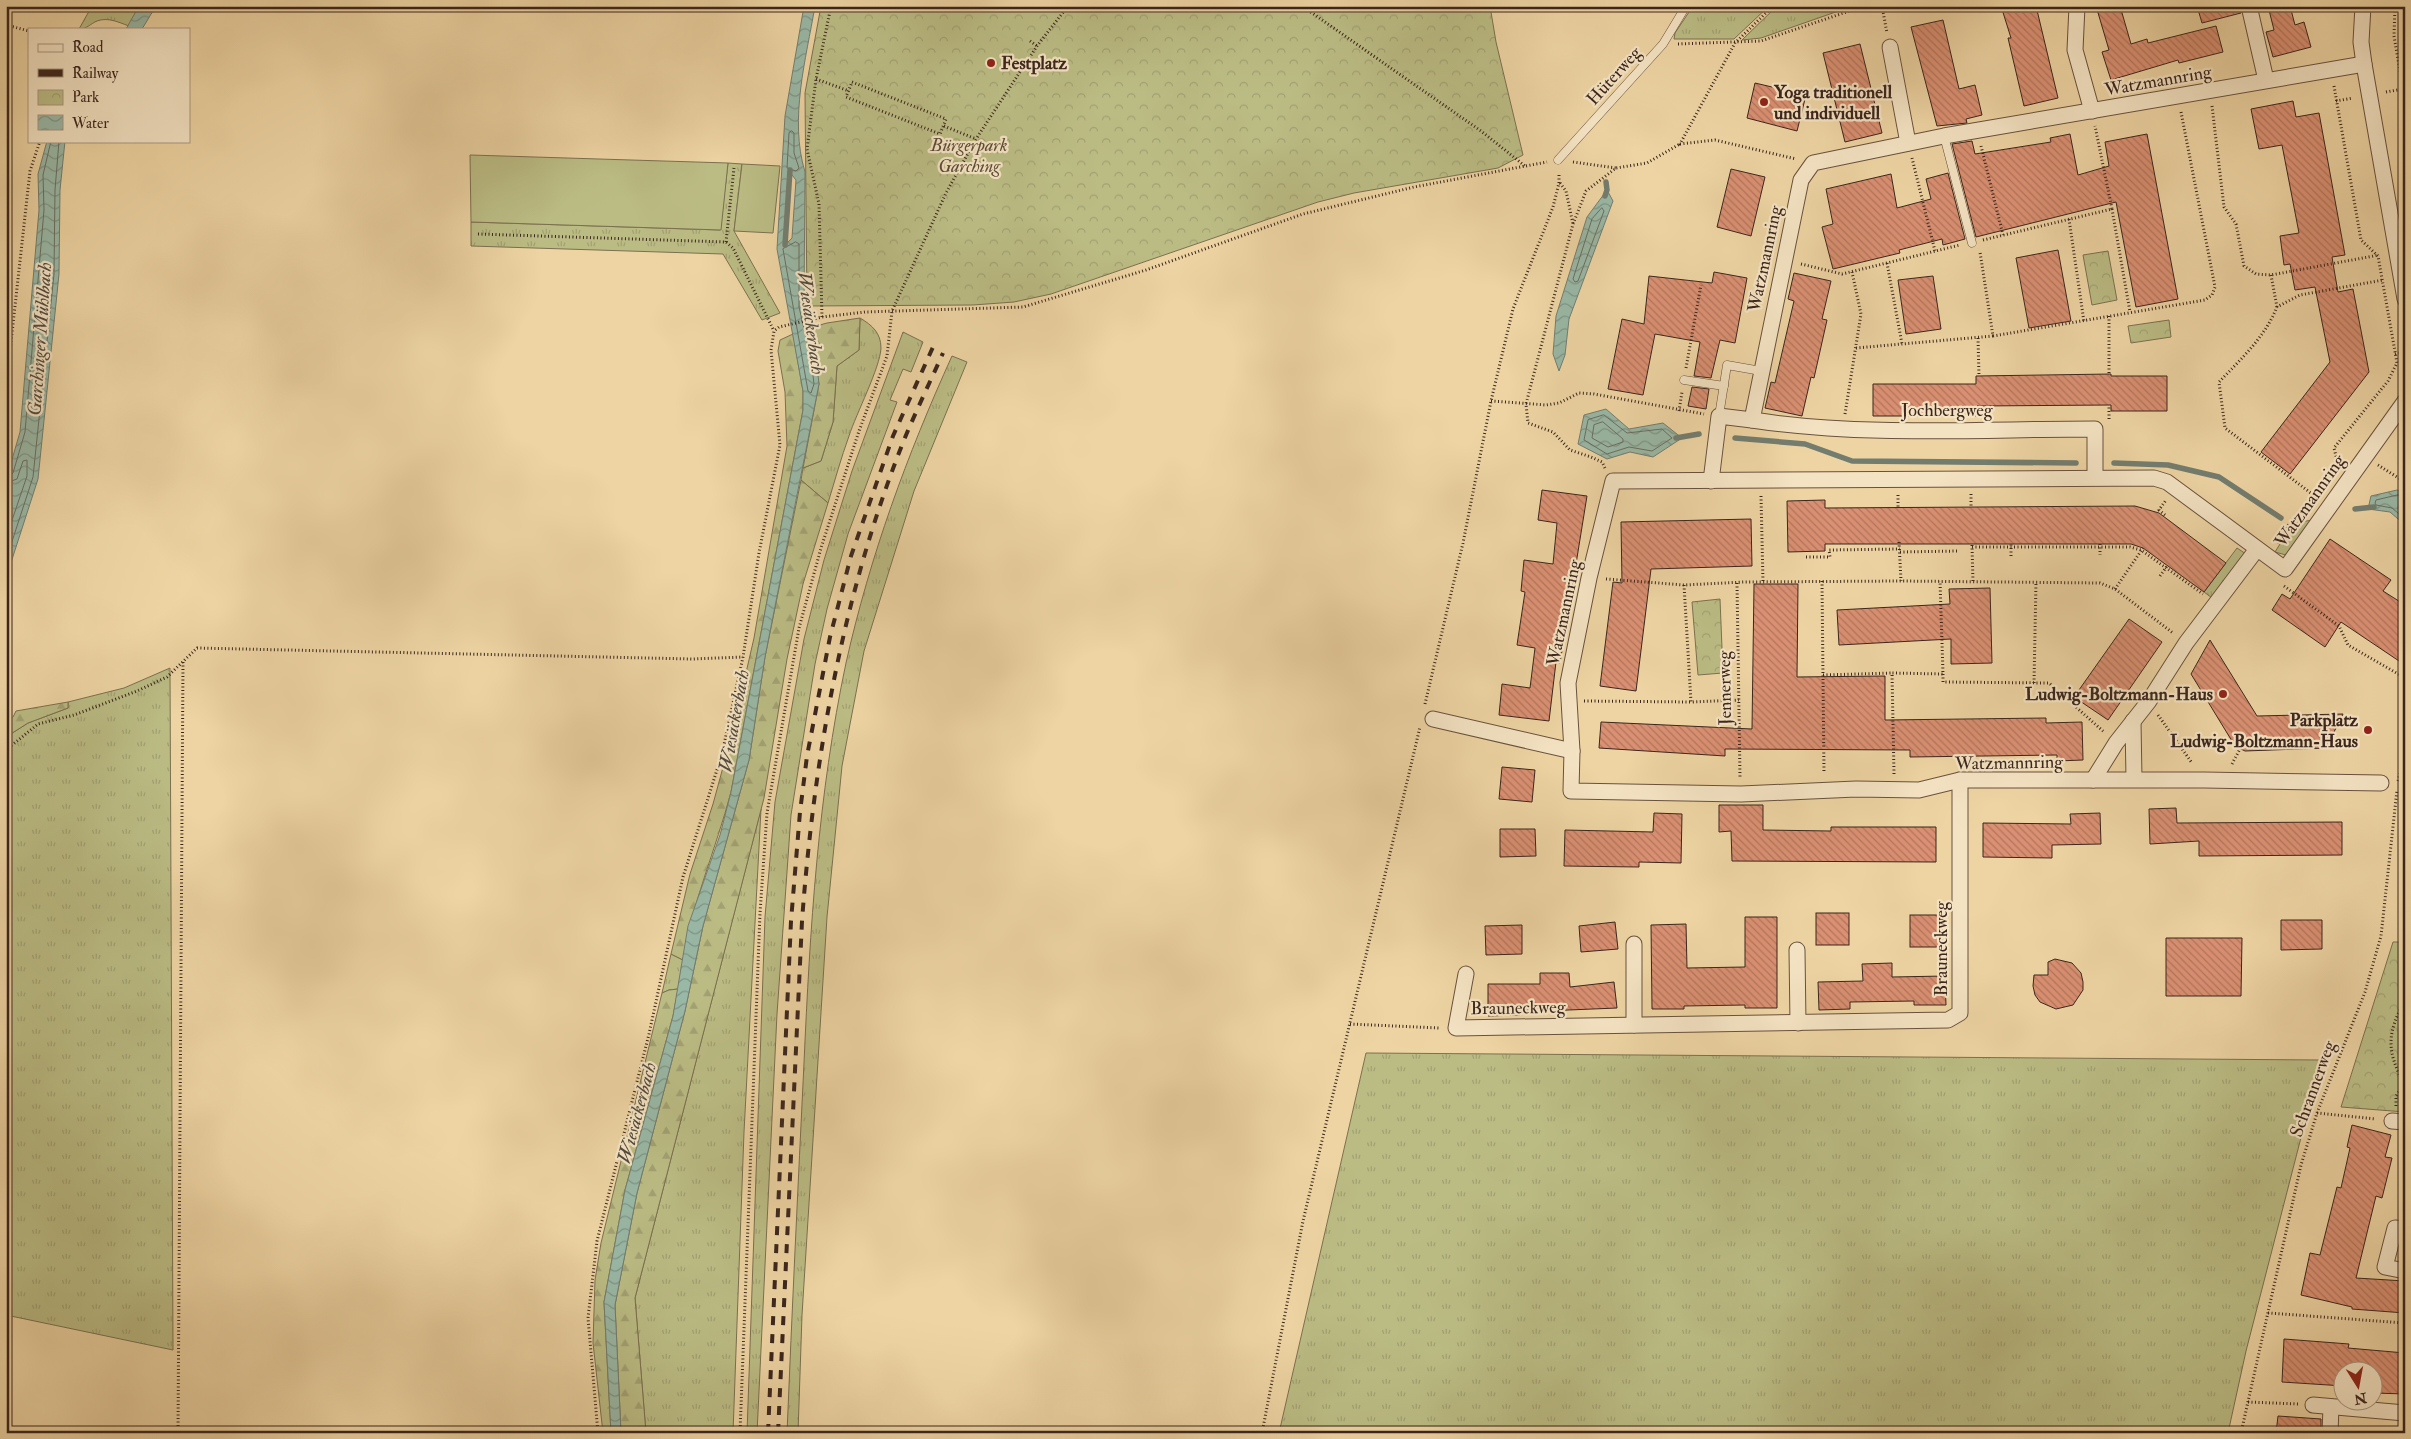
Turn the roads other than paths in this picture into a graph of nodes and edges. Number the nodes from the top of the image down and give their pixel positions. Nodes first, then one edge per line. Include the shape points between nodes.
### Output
1 (1686, 6) edge
2 (2077, 6) edge
3 (2249, 6) edge
4 (2363, 6) edge
5 (1890, 47) road end
6 (2364, 64) junction
7 (2266, 80) junction
8 (2092, 111) junction
9 (1944, 136) junction
10 (1908, 143) junction
11 (1558, 160) road end
12 (1972, 243) dead end
13 (2405, 299) edge
14 (1761, 371) junction
15 (1684, 380) road end
16 (1724, 386) junction
17 (2405, 401) edge
18 (1719, 416) junction
19 (1752, 420) junction
20 (2095, 477) junction
21 (1710, 481) junction
22 (2262, 553) junction
23 (1426, 717) road end
24 (2133, 721) junction
25 (1572, 751) junction
26 (2134, 779) junction
27 (1960, 780) junction
28 (2093, 780) junction
29 (2381, 783) dead end
30 (1634, 944) dead end
31 (1797, 950) dead end
32 (1466, 974) dead end
33 (1798, 1023) junction
34 (1634, 1025) junction
35 (2405, 1229) edge
36 (2405, 1271) edge
37 (2313, 1405) road end
38 (2330, 1407) junction
39 (2405, 1413) edge
40 (2330, 1433) edge

1 - 11 lane, Hüterweg via 1662,44
2 - 8 street via 2075,50
3 - 7 street
4 - 6 street via 2361,42
5 - 10 street
6 - 7 street, Watzmannring
6 - 13 street
7 - 8 street, Watzmannring
8 - 9 street, Watzmannring
9 - 10 street, Watzmannring
9 - 12 lane
10 - 14 street, Watzmannring via 1813,162 1800,180
14 - 16 lane via 1727,365
14 - 19 street, Watzmannring
15 - 16 lane
16 - 18 lane
17 - 22 street, Watzmannring via 2285,569
18 - 19 street
18 - 21 street
19 - 20 street, Jochbergweg via 1842,430 2095,429
20 - 21 street
20 - 22 street via 2154,478 2167,482
21 - 25 street, Watzmannring via 1613,482 1568,683
22 - 24 street, Watzmannring via 2186,643
23 - 25 street
24 - 26 street
24 - 28 street, Watzmannring
25 - 27 street, Watzmannring via 1571,791 1740,794 1918,790
26 - 28 street, Watzmannring
26 - 29 street, Watzmannring
27 - 28 street, Watzmannring
27 - 33 street, Brauneckweg via 1960,1014 1948,1020
30 - 34 street
31 - 33 street
32 - 34 street, Brauneckweg via 1456,1028
33 - 34 street, Brauneckweg
35 - 36 street via 2395,1228 2385,1267
37 - 38 street
38 - 39 street
38 - 40 street

